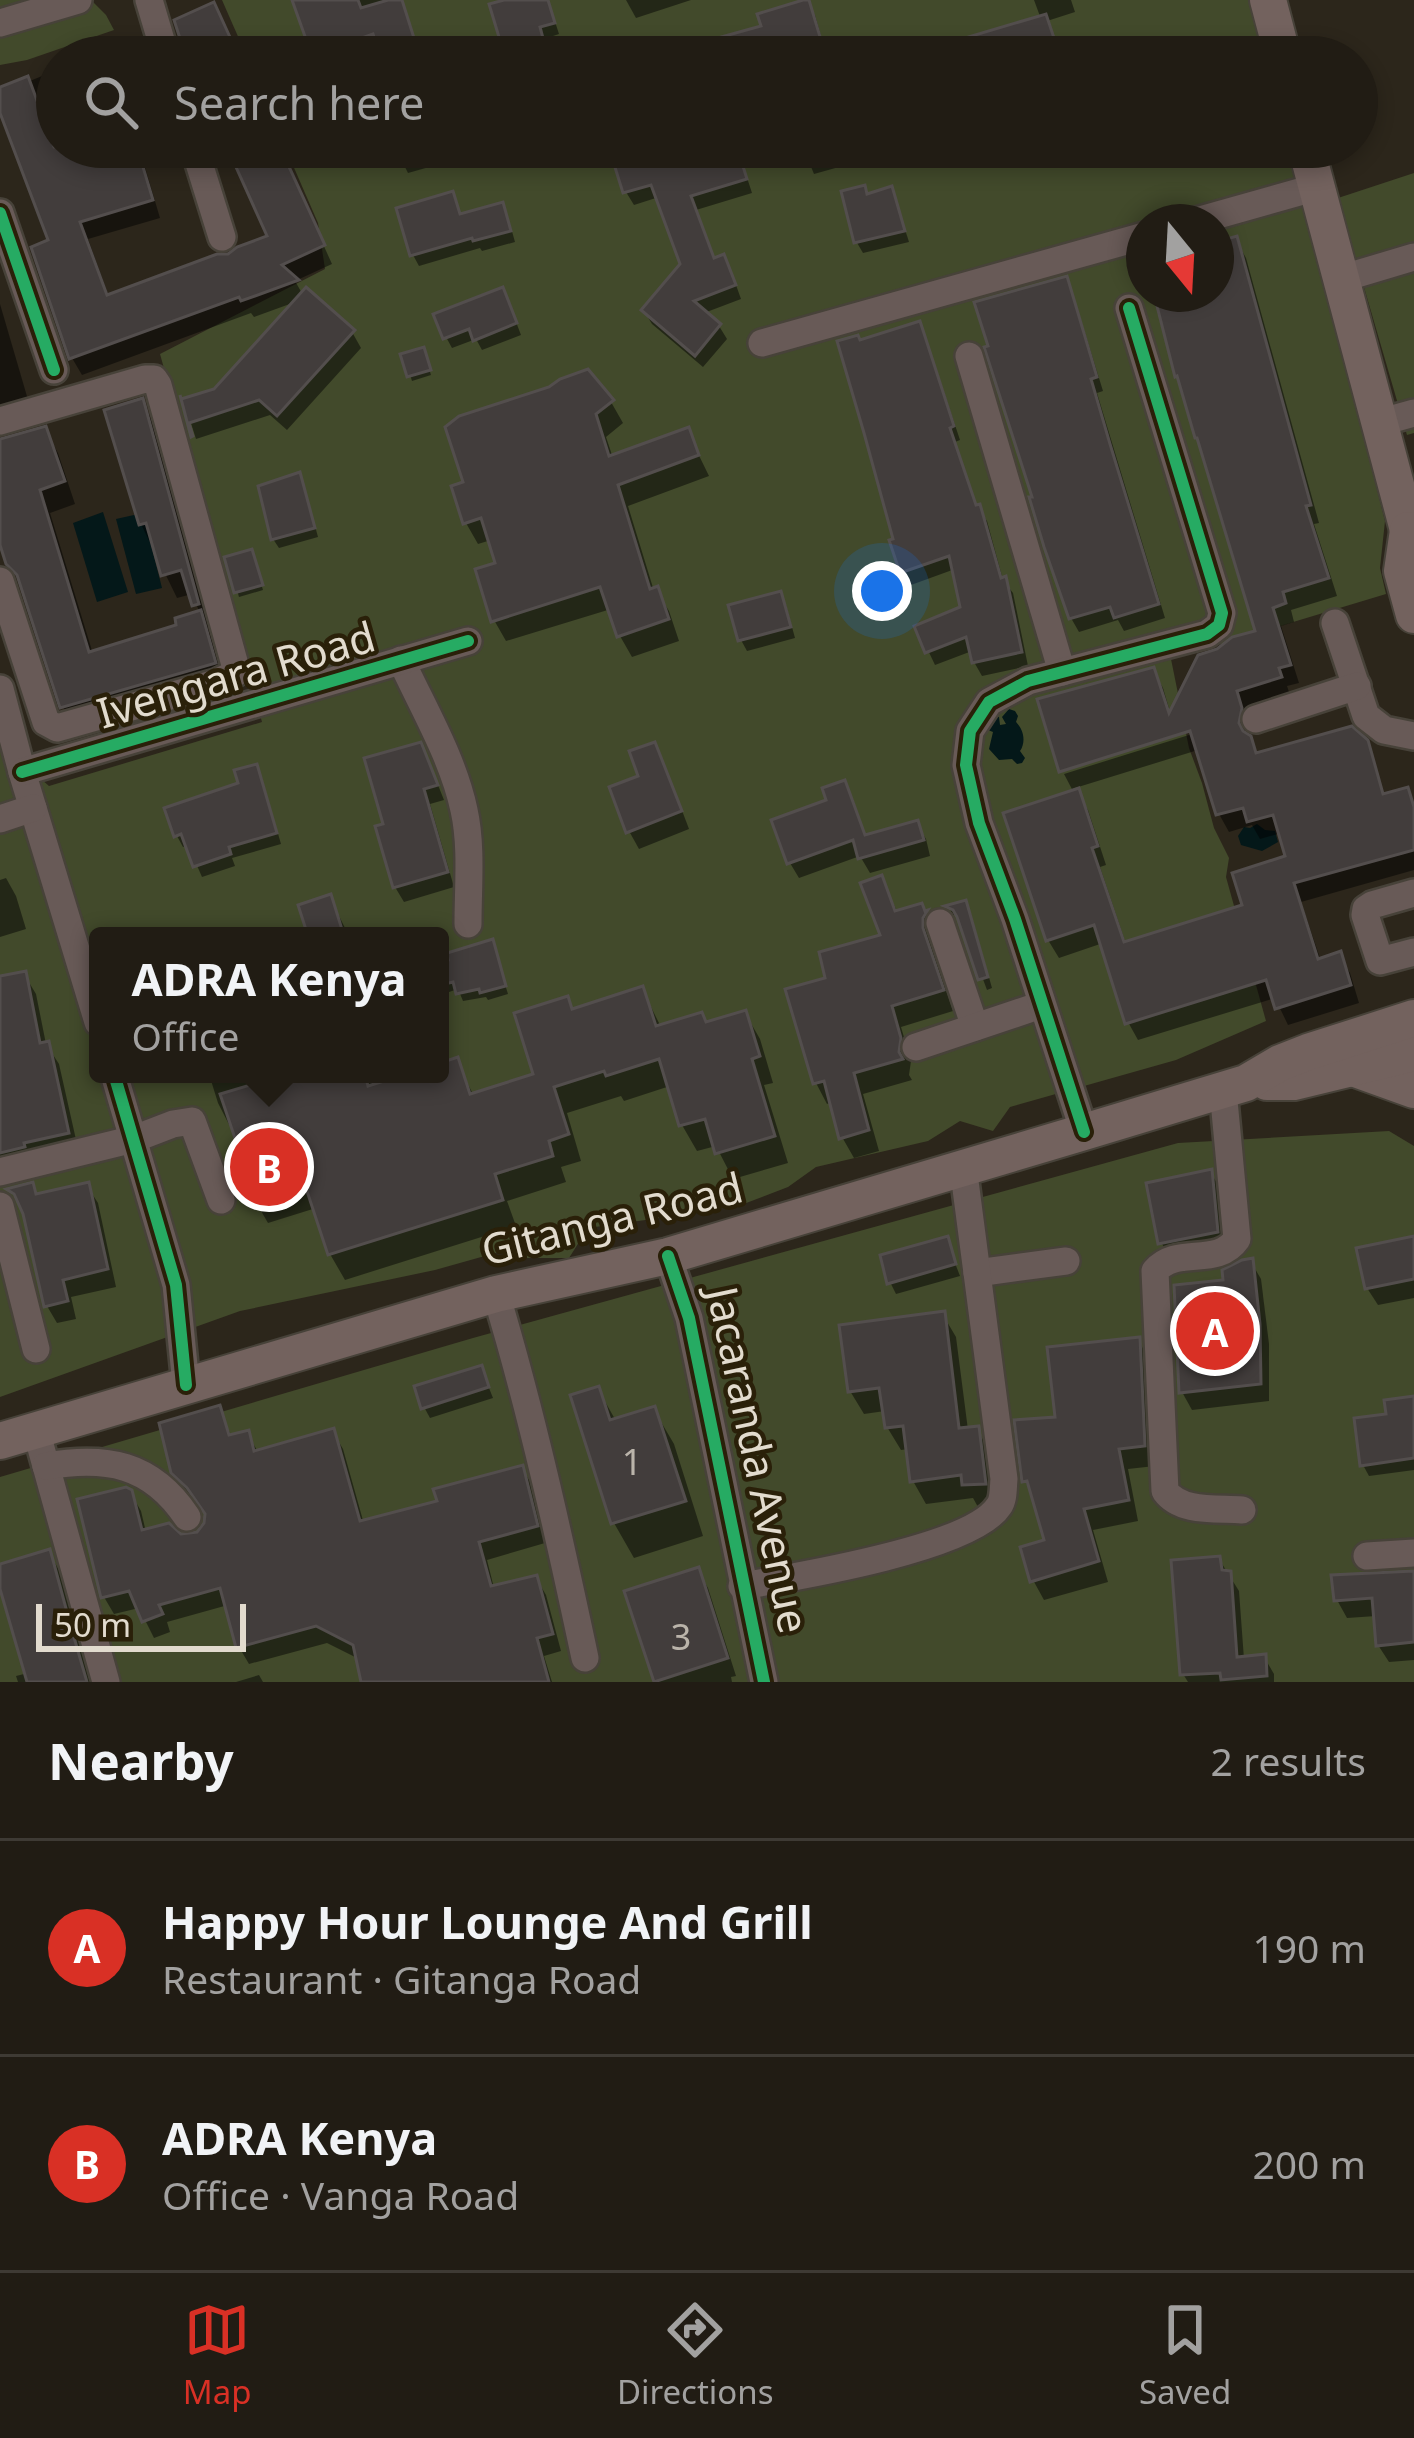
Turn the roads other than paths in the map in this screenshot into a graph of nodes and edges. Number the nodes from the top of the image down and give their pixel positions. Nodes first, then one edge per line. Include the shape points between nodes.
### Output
1 (78, 0) edge
2 (148, 0) edge
3 (1268, 0) edge
4 (0, 23) edge
5 (159, 36) edge
6 (1277, 36) edge
7 (201, 168) edge
8 (1312, 168) edge
9 (1317, 187) junction
10 (1234, 210) edge
11 (0, 214) edge
12 (222, 237) dead end
13 (1126, 241) edge
14 (1414, 257) edge
15 (1340, 279) junction
16 (1130, 312) edge
17 (762, 343) dead end
18 (969, 356) dead end
19 (54, 370) dead end
20 (1414, 413) edge
21 (0, 421) edge
22 (1378, 423) junction
23 (1411, 534) edge
24 (0, 581) edge
25 (1414, 615) edge
26 (1335, 623) dead end
27 (468, 640) dead end
28 (401, 660) junction
29 (1062, 672) junction
30 (1357, 686) junction
31 (0, 689) edge
32 (92, 719) junction
33 (1256, 719) dead end
34 (1414, 736) edge
35 (101, 749) junction
36 (22, 772) junction
37 (33, 808) junction
38 (0, 819) edge
39 (1414, 893) edge
40 (940, 923) dead end
41 (468, 924) dead end
42 (1414, 952) edge
43 (89, 992) edge
44 (1041, 1005) junction
45 (1414, 1018) edge
46 (975, 1028) junction
47 (916, 1047) dead end
48 (1414, 1053) edge
49 (1350, 1067) junction
50 (117, 1083) edge
51 (1234, 1086) junction
52 (1414, 1090) edge
53 (1084, 1132) junction
54 (134, 1139) junction
55 (963, 1166) junction
56 (0, 1172) edge
57 (221, 1200) dead end
58 (0, 1206) edge
59 (668, 1256) junction
60 (1066, 1261) dead end
61 (977, 1273) junction
62 (496, 1294) junction
63 (36, 1348) dead end
64 (186, 1385) junction
65 (36, 1430) junction
66 (0, 1442) edge
67 (46, 1466) junction
68 (1242, 1510) dead end
69 (188, 1517) dead end
70 (1414, 1553) edge
71 (1367, 1556) dead end
72 (742, 1586) junction
73 (585, 1658) dead end
74 (106, 1682) edge
75 (764, 1682) edge

1 - 4 street
2 - 5 street
3 - 6 main road
7 - 12 street
8 - 9 main road
9 - 10 street
9 - 15 main road
11 - 19 street
13 - 17 street
14 - 15 street
15 - 22 main road
16 - 29 street via 1220,625
18 - 29 street
20 - 22 street
21 - 32 street via 146,379 158,386 236,665 216,683
22 - 23 main road
23 - 25 main road via 1402,571
24 - 32 street via 46,722 57,728
26 - 30 street
27 - 28 street, Ivengara Road
28 - 35 street, Ivengara Road
28 - 41 street via 464,810
29 - 44 street via 989,702 970,731 966,765
30 - 33 street
30 - 34 street via 1366,716
31 - 36 street
32 - 35 street
35 - 36 street, Ivengara Road
36 - 37 street
37 - 38 street
37 - 43 street
39 - 42 street via 1372,905 1365,915 1380,961
40 - 46 street
44 - 46 street
44 - 53 street
45 - 51 main road, Gitanga Road
46 - 47 street
48 - 49 main road, Gitanga Road
49 - 51 main road, Gitanga Road
49 - 52 main road
50 - 54 street
51 - 53 main road, Gitanga Road
51 - 68 street via 1237,1239 1219,1255 1176,1258 1155,1271 1165,1491 1183,1506
53 - 55 main road, Gitanga Road
54 - 56 street
54 - 57 street via 192,1121
54 - 64 street via 176,1285
55 - 59 main road, Gitanga Road
55 - 61 street
58 - 63 street
59 - 62 main road, Gitanga Road
59 - 72 street, Jacaranda Avenue via 689,1318
60 - 61 street
61 - 72 street via 1002,1504 983,1523 934,1544
62 - 64 main road, Gitanga Road
62 - 73 street
64 - 65 main road, Gitanga Road
65 - 66 main road, Gitanga Road
65 - 67 street
67 - 69 street via 82,1460 130,1468
67 - 74 street
70 - 71 street
72 - 75 street, Jacaranda Avenue

